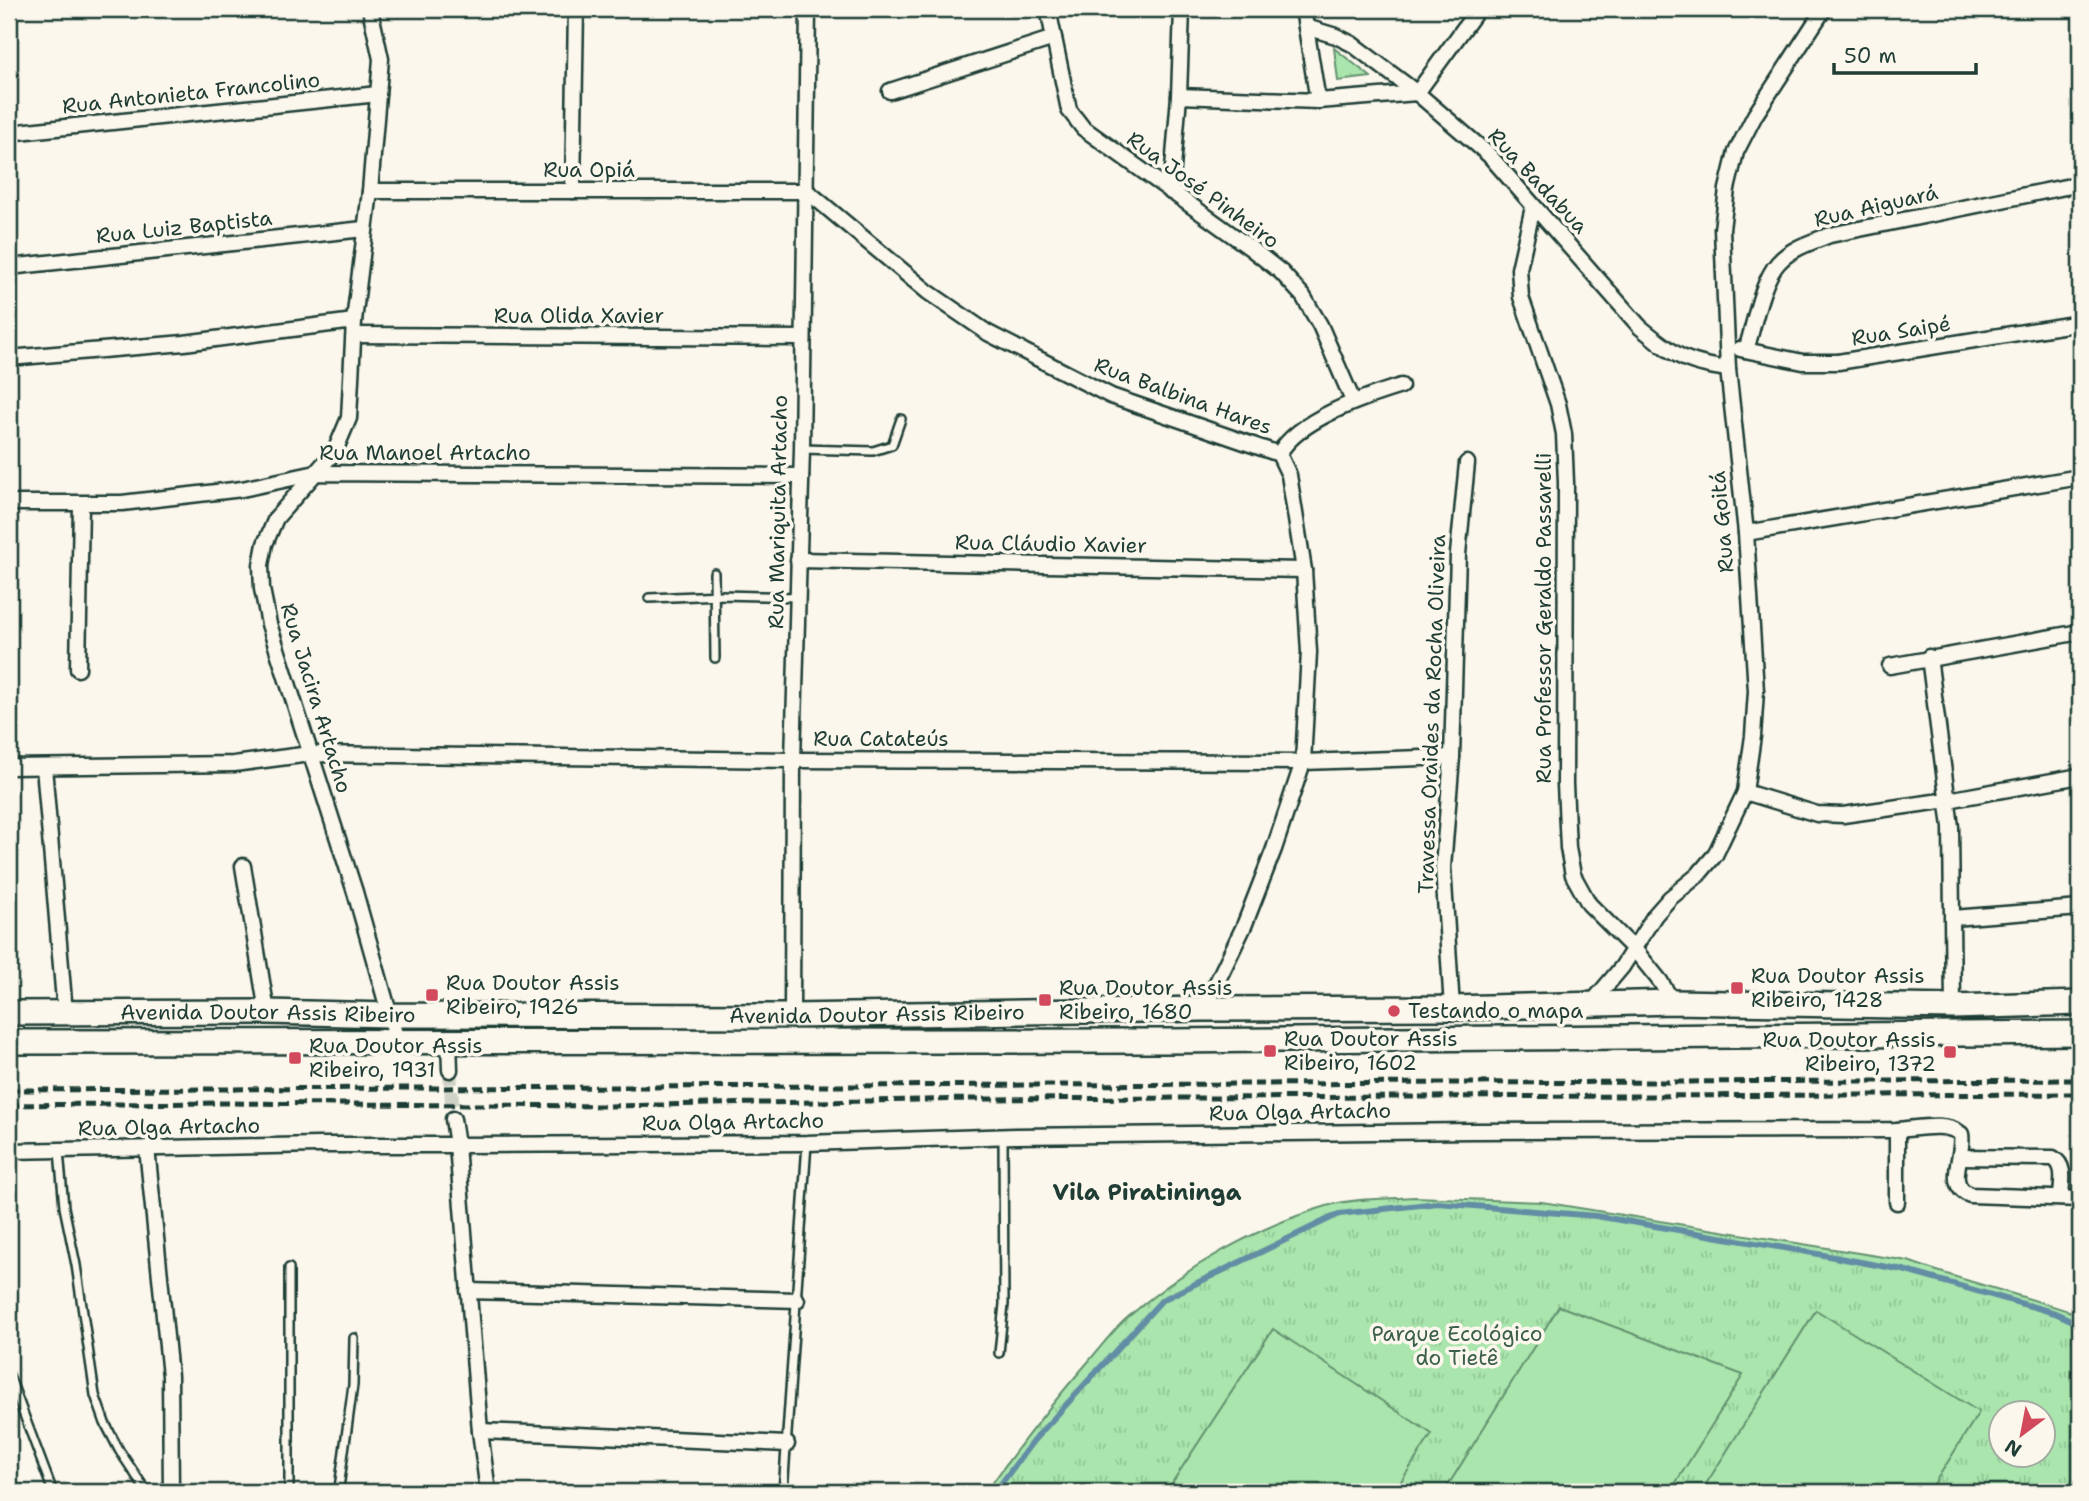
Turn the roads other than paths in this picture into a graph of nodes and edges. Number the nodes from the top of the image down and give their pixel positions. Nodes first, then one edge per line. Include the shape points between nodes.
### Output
1 (370, 9) edge
2 (576, 9) edge
3 (808, 9) edge
4 (1048, 9) edge
5 (1182, 9) edge
6 (1303, 9) edge
7 (1478, 9) edge
8 (1824, 9) edge
9 (1306, 27) junction
10 (1054, 38) junction
11 (890, 90) dead end
12 (1417, 93) junction
13 (378, 94) junction
14 (1179, 96) junction
15 (1318, 101) junction
16 (9, 133) edge
17 (2080, 184) edge
18 (370, 191) junction
19 (573, 191) junction
20 (807, 191) junction
21 (1171, 192) junction
22 (1533, 207) junction
23 (364, 229) junction
24 (9, 267) edge
25 (2080, 323) edge
26 (354, 328) junction
27 (803, 338) junction
28 (1729, 348) junction
29 (1746, 350) junction
30 (9, 358) edge
31 (1728, 369) junction
32 (1401, 386) dead end
33 (1353, 401) junction
34 (901, 419) dead end
35 (802, 449) junction
36 (1279, 454) junction
37 (1467, 463) dead end
38 (316, 473) junction
39 (801, 476) junction
40 (2080, 477) edge
41 (9, 503) edge
42 (81, 505) junction
43 (1746, 533) junction
44 (799, 560) junction
45 (1304, 570) junction
46 (715, 573) dead end
47 (715, 596) junction
48 (797, 597) junction
49 (649, 598) dead end
50 (2080, 632) edge
51 (1929, 657) junction
52 (715, 659) dead end
53 (1890, 666) dead end
54 (78, 669) dead end
55 (310, 754) junction
56 (1451, 757) junction
57 (793, 760) junction
58 (1303, 762) junction
59 (44, 766) junction
60 (9, 767) edge
61 (2080, 776) edge
62 (1745, 792) junction
63 (1948, 800) junction
64 (243, 866) dead end
65 (2080, 908) edge
66 (1953, 918) junction
67 (1635, 950) junction
68 (1673, 1002) junction
69 (2080, 1003) edge
70 (1590, 1004) junction
71 (1953, 1007) junction
72 (1452, 1008) junction
73 (1204, 1009) junction
74 (267, 1012) junction
75 (9, 1013) edge
76 (65, 1013) junction
77 (389, 1015) junction
78 (792, 1016) junction
79 (2080, 1032) edge
80 (449, 1040) junction
81 (397, 1041) junction
82 (1166, 1041) junction
83 (9, 1042) edge
84 (450, 1070) tunnel mouth
85 (453, 1119) tunnel mouth
86 (1896, 1130) junction
87 (1003, 1137) junction
88 (807, 1143) junction
89 (457, 1145) junction
90 (147, 1148) junction
91 (9, 1151) edge
92 (59, 1151) junction
93 (1961, 1157) junction
94 (2060, 1198) junction
95 (2080, 1199) edge
96 (1897, 1202) dead end
97 (289, 1268) dead end
98 (467, 1291) junction
99 (797, 1300) junction
100 (354, 1338) dead end
101 (999, 1353) dead end
102 (9, 1375) edge
103 (480, 1430) junction
104 (787, 1444) junction
105 (53, 1492) edge
106 (147, 1492) edge
107 (171, 1492) edge
108 (289, 1492) edge
109 (336, 1492) edge
110 (488, 1492) edge
111 (783, 1492) edge

1 - 13 street, Rua Jacira Artacho via 381,59
2 - 19 street
3 - 20 street, Rua Mariquita Artacho
4 - 10 street, Rua José Pinheiro
5 - 14 street
6 - 9 street
7 - 12 street
8 - 28 street, Rua Goitá via 1736,152 1722,229
9 - 12 street, Rua Badabua via 1352,44
9 - 15 street
10 - 11 street
10 - 21 street, Rua José Pinheiro via 1069,110 1083,128
12 - 15 street
12 - 22 street, Rua Badabua via 1489,155
13 - 16 street, Rua Antonieta Francolino
13 - 18 street, Rua Jacira Artacho
14 - 15 street
14 - 21 street
17 - 29 street, Rua Aiguará via 1830,235 1800,247 1778,263 1768,279
18 - 19 street, Rua Opiá
18 - 23 street, Rua Jacira Artacho
19 - 20 street, Rua Opiá
20 - 27 street, Rua Mariquita Artacho
20 - 36 street, Rua Balbina Hares via 928,292 988,333 1111,396
21 - 33 street, Rua José Pinheiro via 1281,272 1303,296
22 - 31 street, Rua Badabua via 1640,327 1689,362
22 - 67 street, Rua Professor Geraldo Passarelli via 1519,269 1521,297 1564,434 1568,848 1573,875 1589,904
23 - 24 street, Rua Luiz Baptista
23 - 26 street, Rua Jacira Artacho
25 - 29 street, Rua Saipé via 1838,362 1803,362
26 - 27 street, Rua Olida Xavier
26 - 30 street, Rua Olida Xavier
26 - 38 street, Rua Jacira Artacho via 349,418 335,451
27 - 35 street, Rua Mariquita Artacho
28 - 29 street, Rua Saipé
28 - 31 street, Rua Goitá
31 - 43 street, Rua Goitá
32 - 33 street
33 - 36 street via 1293,436
34 - 35 lane via 892,445 884,449
35 - 39 street, Rua Mariquita Artacho
36 - 45 street, Rua Balbina Hares via 1289,475
37 - 56 street, Travessa Oraides da Rocha Oliveira via 1458,554
38 - 39 street, Rua Manoel Artacho
38 - 42 street, Rua Manoel Artacho via 242,489
38 - 55 street, Rua Jacira Artacho via 276,518 261,565 269,624
39 - 44 street, Rua Mariquita Artacho
40 - 43 street
41 - 42 street, Rua Manoel Artacho
42 - 54 street
43 - 62 street, Rua Goitá via 1756,691
44 - 45 street, Rua Cláudio Xavier
44 - 48 street, Rua Mariquita Artacho
45 - 58 street, Rua Balbina Hares via 1309,652
46 - 47 lane
47 - 48 lane
47 - 49 lane
47 - 52 lane
48 - 57 street, Rua Mariquita Artacho
50 - 51 street
51 - 53 street
51 - 63 street
55 - 57 street, Rua Catateús
55 - 59 street, Rua Catateús via 234,764
55 - 77 street, Rua Jacira Artacho
56 - 58 street, Rua Catateús
56 - 72 street, Travessa Oraides da Rocha Oliveira via 1443,867
57 - 58 street, Rua Catateús
57 - 78 street, Rua Mariquita Artacho
58 - 73 street, Rua Balbina Hares via 1244,926
59 - 60 street, Rua Catateús
59 - 76 street
61 - 63 street
62 - 63 street via 1817,814 1843,815
62 - 67 street, Rua Goitá via 1715,855 1655,915
63 - 66 street
64 - 74 street
65 - 66 street
66 - 71 street
67 - 68 street, Rua Professor Geraldo Passarelli
67 - 70 street, Rua Goitá
68 - 70 main road, Avenida Doutor Assis Ribeiro
68 - 71 main road, Avenida Doutor Assis Ribeiro
69 - 71 main road, Avenida Doutor Assis Ribeiro
70 - 72 main road, Avenida Doutor Assis Ribeiro
72 - 73 main road, Avenida Doutor Assis Ribeiro
73 - 78 main road, Avenida Doutor Assis Ribeiro
73 - 82 main road
74 - 76 main road, Avenida Doutor Assis Ribeiro
74 - 77 main road, Avenida Doutor Assis Ribeiro
75 - 76 main road, Avenida Doutor Assis Ribeiro
77 - 78 main road, Avenida Doutor Assis Ribeiro
77 - 81 street, Rua Jacira Artacho
79 - 82 main road, Avenida Doutor Assis Ribeiro
80 - 81 main road, Avenida Doutor Assis Ribeiro
80 - 82 main road, Avenida Doutor Assis Ribeiro
80 - 84 street
81 - 83 main road, Avenida Doutor Assis Ribeiro
85 - 89 street
86 - 87 street, Rua Olga Artacho
86 - 93 street, Rua Olga Artacho via 1952,1128 1961,1135
86 - 96 street
87 - 88 street, Rua Olga Artacho
87 - 101 lane via 1004,1304
88 - 89 street, Rua Olga Artacho
88 - 99 lane
89 - 90 street, Rua Olga Artacho
89 - 98 street
90 - 92 street, Rua Olga Artacho
90 - 107 street via 170,1376
91 - 92 street, Rua Olga Artacho
92 - 106 lane via 95,1395 119,1450
93 - 94 street via 2053,1158 2062,1168
93 - 94 street, Rua Olga Artacho via 1957,1188 1969,1195
94 - 95 street, Rua Olga Artacho
97 - 108 lane
98 - 99 street
98 - 103 street
99 - 104 lane
100 - 109 lane via 354,1385
102 - 105 lane
103 - 104 street
103 - 110 street
104 - 111 lane

